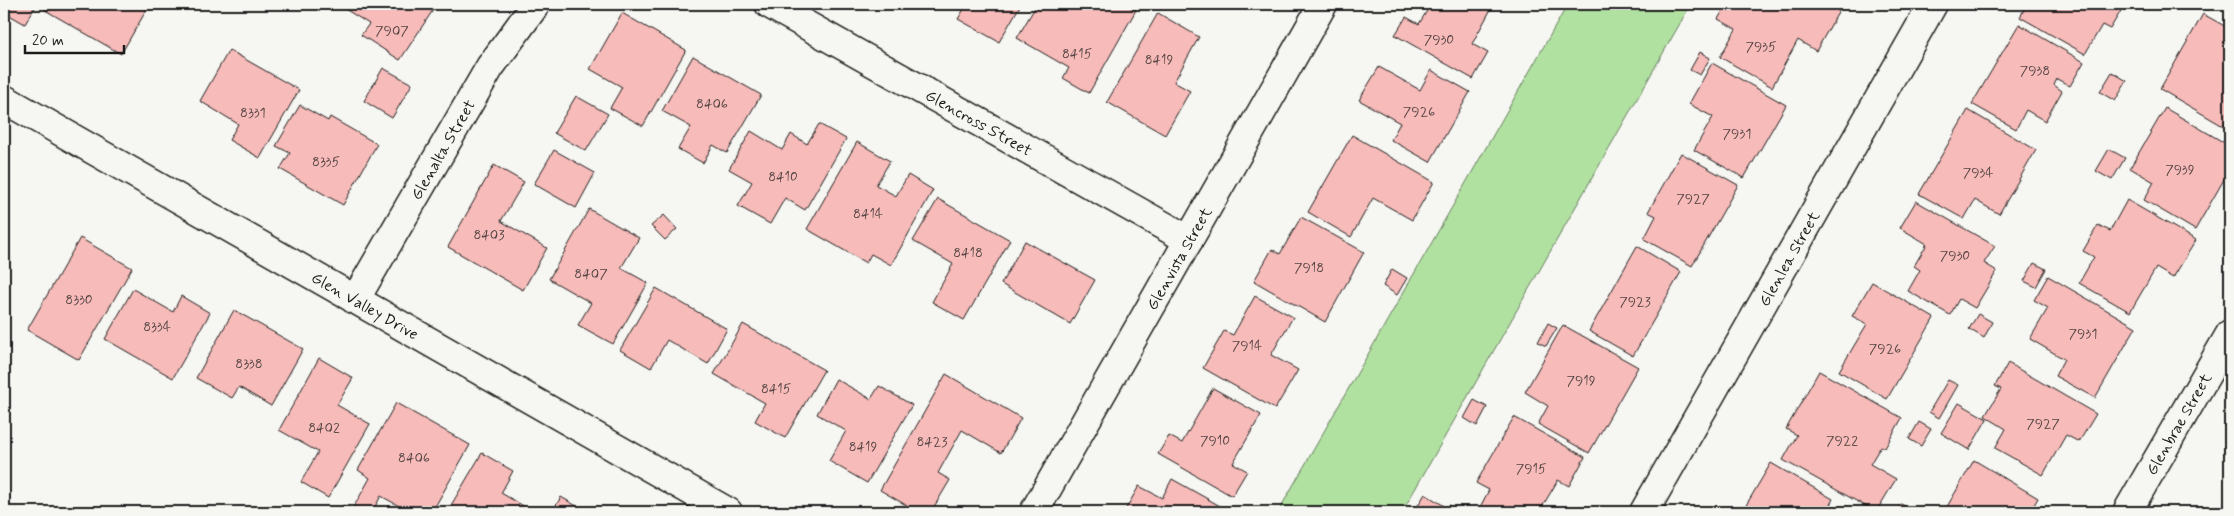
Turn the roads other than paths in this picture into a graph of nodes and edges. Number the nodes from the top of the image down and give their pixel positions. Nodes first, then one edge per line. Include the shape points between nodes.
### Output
1 (536, 4) edge
2 (769, 4) edge
3 (1323, 4) edge
4 (1933, 4) edge
5 (4, 99) edge
6 (1189, 240) junction
7 (355, 300) junction
8 (2230, 334) edge
9 (728, 512) edge
10 (1034, 512) edge
11 (1644, 512) edge
12 (2127, 512) edge

1 - 7 street, Glenalta Street via 490,67
2 - 6 street, Glencross Street
3 - 6 street, Glenvista Street
4 - 11 street, Glenlea Street
5 - 7 street, Glen Valley Drive
6 - 10 street, Glenvista Street
7 - 9 street, Glen Valley Drive
8 - 12 street, Glenbrae Street

